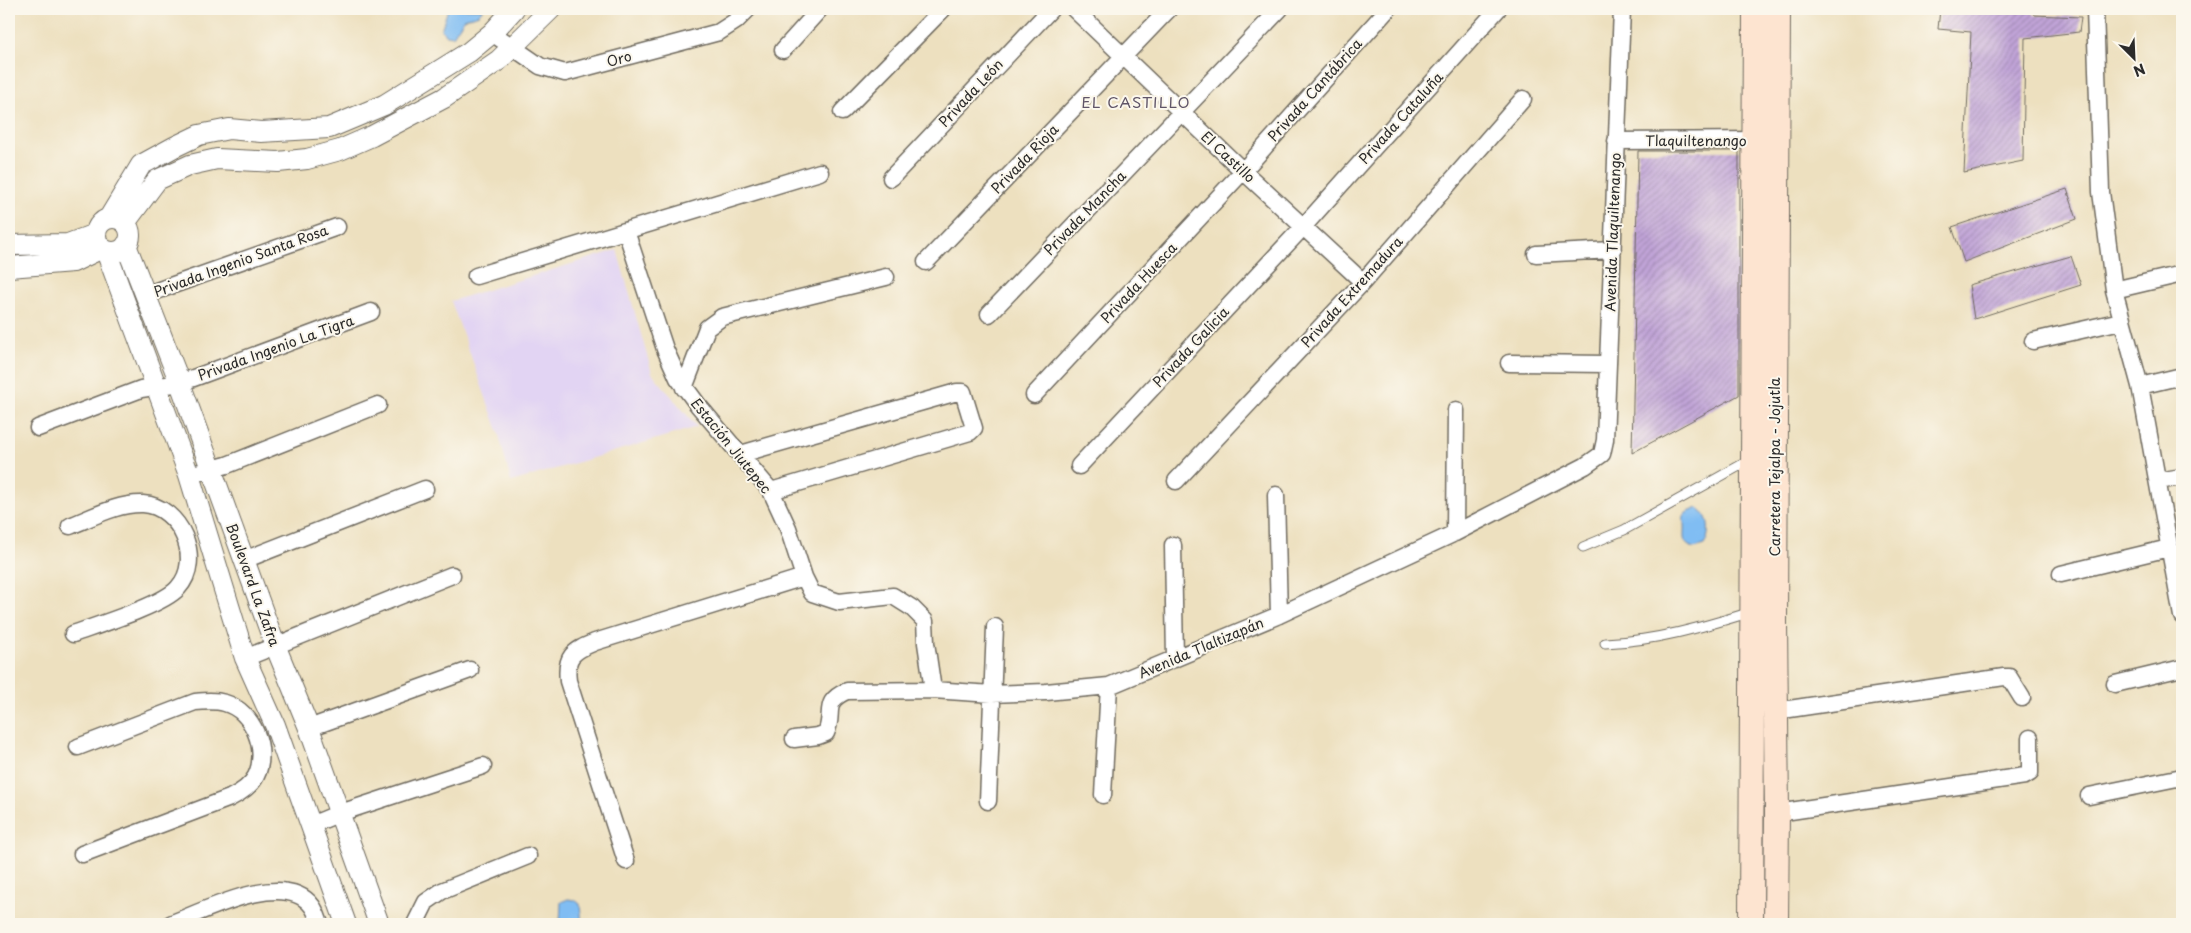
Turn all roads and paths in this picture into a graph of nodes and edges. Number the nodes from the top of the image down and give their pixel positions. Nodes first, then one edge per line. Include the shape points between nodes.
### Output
1 (514, 9) edge
2 (551, 9) edge
3 (748, 9) edge
4 (820, 9) edge
5 (943, 9) edge
6 (1051, 9) edge
7 (1074, 9) edge
8 (1169, 9) edge
9 (1280, 9) edge
10 (1388, 9) edge
11 (1498, 9) edge
12 (1622, 9) edge
13 (1755, 9) edge
14 (1778, 9) edge
15 (2094, 9) edge
16 (492, 33) junction
17 (514, 48) junction
18 (783, 50) dead end
19 (1124, 57) junction
20 (1523, 99) dead end
21 (842, 112) dead end
22 (1181, 112) junction
23 (1616, 140) junction
24 (1764, 140) junction
25 (1243, 171) junction
26 (820, 172) dead end
27 (891, 178) dead end
28 (117, 221) junction
29 (337, 227) dead end
30 (1303, 227) junction
31 (626, 231) junction
32 (101, 244) junction
33 (9, 245) edge
34 (126, 245) junction
35 (1613, 250) junction
36 (1536, 254) dead end
37 (926, 262) dead end
38 (9, 267) edge
39 (2182, 274) edge
40 (476, 276) dead end
41 (886, 278) dead end
42 (1363, 282) junction
43 (2114, 290) junction
44 (145, 295) junction
45 (371, 312) dead end
46 (989, 314) dead end
47 (2121, 321) junction
48 (2032, 341) dead end
49 (1509, 363) dead end
50 (1608, 364) junction
51 (2182, 376) edge
52 (180, 383) junction
53 (2140, 386) junction
54 (156, 387) junction
55 (684, 388) junction
56 (1034, 395) dead end
57 (378, 405) dead end
58 (1456, 410) dead end
59 (38, 428) dead end
60 (741, 454) junction
61 (1602, 454) joint
62 (1752, 459) junction
63 (1079, 466) dead end
64 (210, 469) junction
65 (189, 475) junction
66 (2182, 477) edge
67 (1176, 481) dead end
68 (2158, 481) junction
69 (425, 489) dead end
70 (770, 491) junction
71 (1276, 495) dead end
72 (70, 526) dead end
73 (1455, 533) junction
74 (206, 534) junction
75 (187, 541) junction
76 (1173, 545) dead end
77 (1583, 547) dead end
78 (2169, 548) junction
79 (244, 560) junction
80 (2061, 574) dead end
81 (452, 575) dead end
82 (804, 577) junction
83 (1751, 612) junction
84 (1279, 615) junction
85 (2182, 616) edge
86 (995, 626) dead end
87 (74, 634) dead end
88 (1605, 642) dead end
89 (275, 645) junction
90 (245, 658) junction
91 (1175, 659) junction
92 (2182, 668) edge
93 (470, 670) dead end
94 (2115, 684) dead end
95 (1109, 686) junction
96 (933, 690) junction
97 (992, 694) junction
98 (2022, 698) dead end
99 (1776, 711) junction
100 (275, 725) junction
101 (309, 728) junction
102 (256, 733) junction
103 (2030, 738) dead end
104 (794, 739) dead end
105 (78, 747) dead end
106 (483, 766) dead end
107 (2182, 777) edge
108 (1103, 795) dead end
109 (2089, 796) dead end
110 (988, 802) dead end
111 (340, 813) junction
112 (1777, 813) junction
113 (311, 825) junction
114 (82, 854) dead end
115 (528, 856) dead end
116 (626, 861) dead end
117 (344, 919) edge
118 (170, 924) edge
119 (320, 924) edge
120 (379, 924) edge
121 (416, 924) edge
122 (1750, 924) edge
123 (1776, 924) edge

1 - 16 street
2 - 17 street
3 - 17 street, Oro via 719,32 565,73 540,66
4 - 18 street
5 - 21 street
6 - 27 street, Privada León
7 - 19 street, El Castillo
8 - 19 street, Privada Rioja
9 - 22 street, Privada Mancha
10 - 25 street, Privada Cantábrica
11 - 30 street, Privada Cataluña
12 - 23 street, Avenida Tlaquiltenango
13 - 24 main road, Carretera Tejalpa - Jojutla
14 - 24 main road, Carretera Tejalpa - Jojutla
15 - 43 street via 2101,192
16 - 17 street, Oro
16 - 28 street via 469,52 384,105 329,128 261,132 229,129 199,135 182,143 141,165
17 - 28 street via 444,98 340,150 307,159 278,162 217,159 190,165 157,180
19 - 22 street, El Castillo
19 - 37 street, Privada Rioja
20 - 42 street, Privada Extremadura
22 - 25 street, El Castillo
22 - 46 street, Privada Mancha
23 - 24 street, Tlaquiltenango
23 - 35 street, Avenida Tlaquiltenango
24 - 62 main road, Carretera Tejalpa - Jojutla
24 - 99 main road, Carretera Tejalpa - Jojutla
25 - 30 street, El Castillo
25 - 56 street, Privada Huesca
26 - 31 street
28 - 32 street via 100,224
28 - 34 street via 130,232
29 - 44 street, Privada Ingenio Santa Rosa
30 - 42 street, El Castillo
30 - 63 street, Privada Galicia
31 - 40 street
31 - 55 street, Estación Jiutepec via 665,349
32 - 33 street
32 - 34 street via 118,252
32 - 38 street via 73,262
32 - 54 street, Boulevard La Zafra
34 - 44 street, Boulevard La Zafra
35 - 36 street
35 - 50 street, Avenida Tlaquiltenango
39 - 43 street
41 - 55 street via 722,317 707,328
42 - 67 street, Privada Extremadura
43 - 47 street
44 - 52 street, Boulevard La Zafra
45 - 52 street, Privada Ingenio La Tigra
47 - 48 street
47 - 53 street
49 - 50 street
50 - 61 street, Avenida Tlaquiltenango
51 - 53 street
52 - 54 street, Privada Ingenio La Tigra
52 - 64 street, Boulevard La Zafra
53 - 68 street
54 - 59 street, Privada Ingenio La Tigra
54 - 65 street, Boulevard La Zafra
55 - 60 street, Estación Jiutepec
57 - 64 street
58 - 73 street
60 - 70 street, Estación Jiutepec
60 - 70 street via 963,392 974,423 970,432
61 - 73 street, Avenida Tlaltizapán via 1585,466
62 - 77 lane via 1624,530
62 - 83 main road, Carretera Tejalpa - Jojutla
64 - 65 street
64 - 79 street, Boulevard La Zafra
65 - 74 street, Boulevard La Zafra
66 - 68 street
68 - 78 street
69 - 79 street
70 - 82 street, Estación Jiutepec via 788,528
71 - 84 street
72 - 75 street via 126,504 144,504 162,509 174,519
73 - 84 street, Avenida Tlaltizapán
74 - 75 street
74 - 90 street, Boulevard La Zafra
75 - 87 street via 190,564 178,588 163,600
76 - 91 street
78 - 80 street
78 - 85 street
79 - 89 street, Boulevard La Zafra
81 - 89 street
82 - 96 street, Estación Jiutepec via 812,593 838,602 893,596 912,608 926,621
82 - 116 street via 594,642 570,657 566,668 568,681
83 - 88 lane via 1695,629 1632,642
83 - 122 main road, Carretera Tejalpa - Jojutla
84 - 91 street, Avenida Tlaltizapán
86 - 97 street
89 - 90 street
89 - 101 street, Boulevard La Zafra
90 - 100 street, Boulevard La Zafra
91 - 95 street, Avenida Tlaltizapán
92 - 94 street
93 - 101 street
95 - 97 street, Avenida Tlaltizapán
95 - 108 street
96 - 97 street, Avenida Tlaltizapán
96 - 104 street, Avenida Tlaltizapán via 847,691 835,696 826,733
97 - 110 street
98 - 99 street via 2009,677 2004,677
99 - 112 main road, Carretera Tejalpa - Jojutla
100 - 102 street
100 - 113 street, Boulevard La Zafra
101 - 111 street, Boulevard La Zafra
102 - 105 street via 242,712 226,703 195,702
102 - 114 street via 260,766 256,778 244,790
103 - 112 street via 2030,773 2025,776
106 - 111 street
107 - 109 street
111 - 113 street
111 - 120 street, Boulevard La Zafra
112 - 123 main road, Carretera Tejalpa - Jojutla
113 - 117 street, Boulevard La Zafra
115 - 121 street via 442,891 426,902
117 - 119 street
118 - 119 street via 251,893 269,891 298,896 312,906

